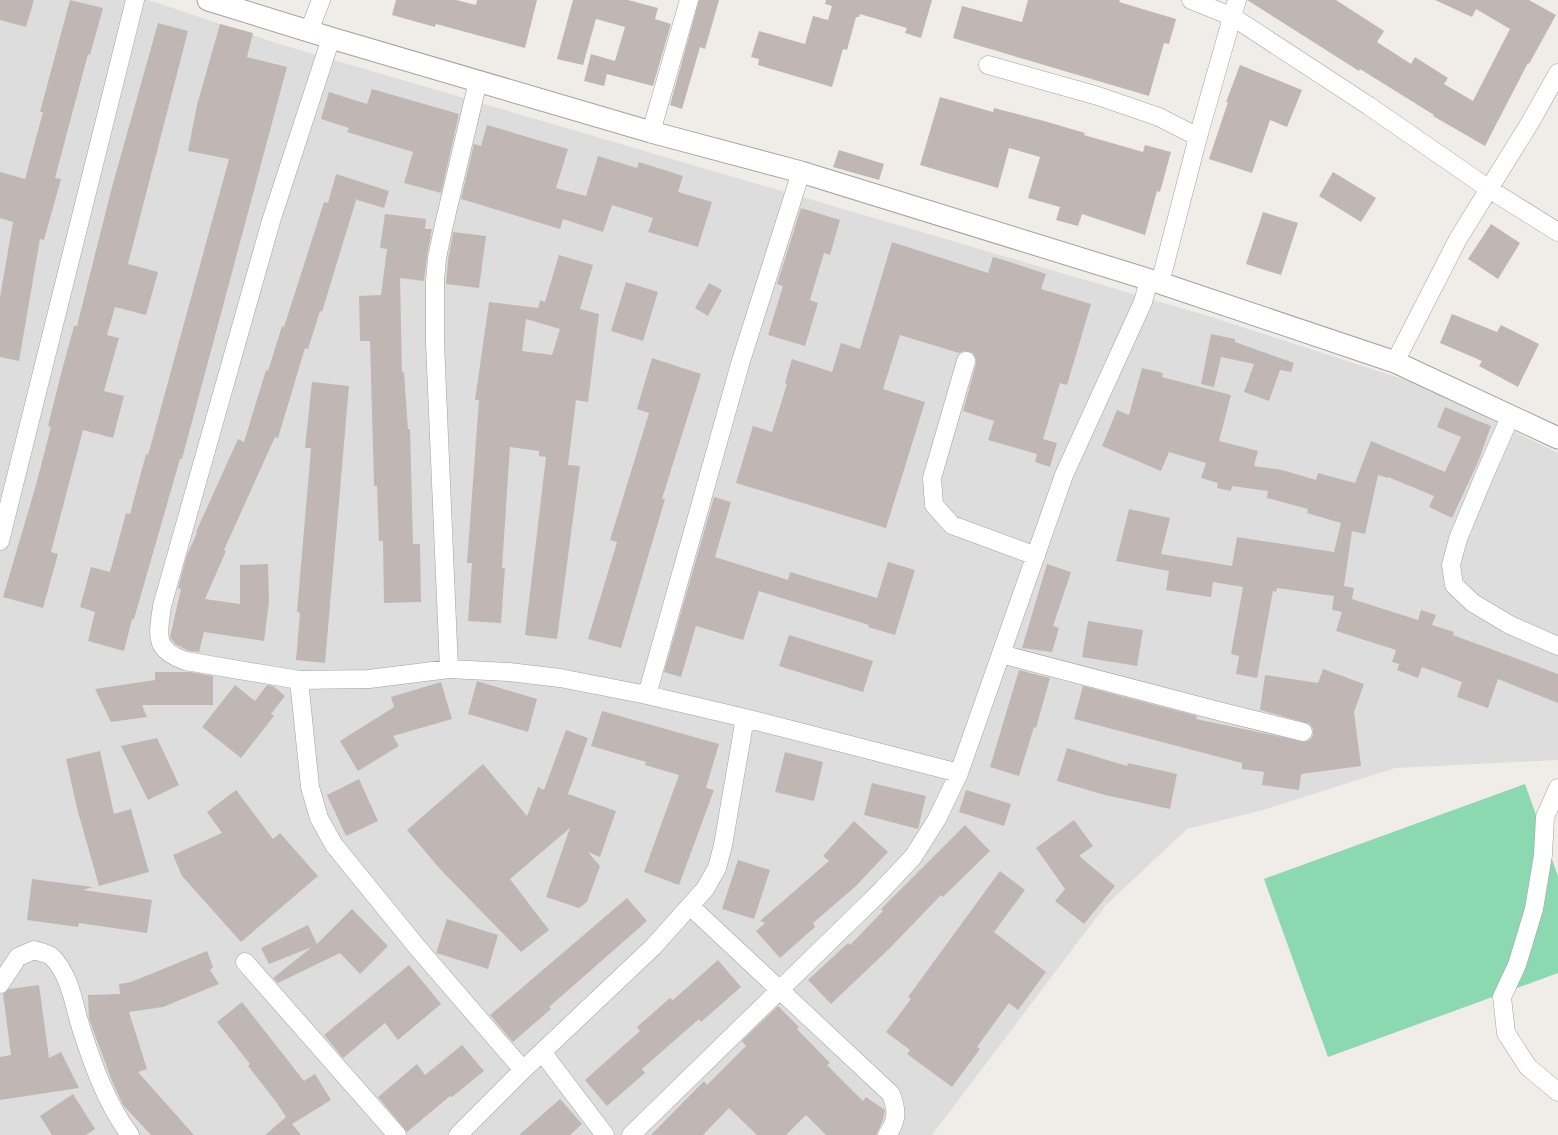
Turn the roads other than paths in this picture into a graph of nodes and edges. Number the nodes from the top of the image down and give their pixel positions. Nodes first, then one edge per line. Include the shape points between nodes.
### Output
1 (135, 0) edge
2 (208, 0) edge
3 (321, 0) edge
4 (689, 0) edge
5 (1191, 0) edge
6 (1235, 8) edge
7 (309, 31) junction
8 (331, 38) junction
9 (988, 64) dead end
10 (1558, 72) edge
11 (478, 81) junction
12 (652, 132) junction
13 (1198, 137) junction
14 (801, 172) junction
15 (1489, 189) junction
16 (1558, 232) edge
17 (1155, 282) junction
18 (966, 361) dead end
19 (1395, 362) junction
20 (1511, 415) junction
21 (1558, 438) edge
22 (0, 541) edge
23 (1036, 556) junction
24 (1558, 646) edge
25 (1001, 654) junction
26 (449, 669) junction
27 (298, 680) junction
28 (647, 694) junction
29 (745, 718) junction
30 (1303, 732) dead end
31 (959, 773) junction
32 (1558, 788) edge
33 (690, 906) junction
34 (245, 962) dead end
35 (0, 984) edge
36 (780, 989) junction
37 (542, 1052) junction
38 (523, 1070) junction
39 (1558, 1092) edge
40 (130, 1135) edge
41 (398, 1135) edge
42 (458, 1135) edge
43 (605, 1135) edge
44 (631, 1135) edge
45 (887, 1135) edge

1 - 22 street
2 - 7 street
3 - 7 street
4 - 12 street
5 - 6 street
6 - 13 street
6 - 15 street
7 - 8 street
8 - 11 street
8 - 27 street via 271,221 162,606 159,630 162,647 172,657
9 - 13 street via 1158,117
10 - 15 street
11 - 12 street
11 - 26 street via 443,229 435,281
12 - 14 street
13 - 17 street
14 - 17 street
14 - 28 street via 740,364
15 - 16 street
15 - 19 street via 1458,239
17 - 19 street
17 - 23 street via 1142,302 1064,475
18 - 23 street via 932,478 934,506 952,525
19 - 20 street
20 - 21 street
20 - 24 street via 1458,539 1451,564 1454,585 1472,604
23 - 25 street
25 - 30 street
25 - 31 street
26 - 27 street via 369,679
26 - 28 street via 560,678
27 - 38 street via 310,787 318,818 334,845 399,925
28 - 29 street
29 - 31 street
29 - 33 street via 724,845 705,890
31 - 36 street via 937,819 913,857
32 - 39 street via 1546,817 1534,909 1502,997 1506,1033 1528,1066
33 - 36 street
33 - 37 street via 653,947
34 - 41 street
35 - 40 street via 18,957 34,950 51,956 66,978 102,1088
36 - 44 street
36 - 45 street via 891,1094 897,1110
37 - 38 street
37 - 43 street
38 - 42 street

